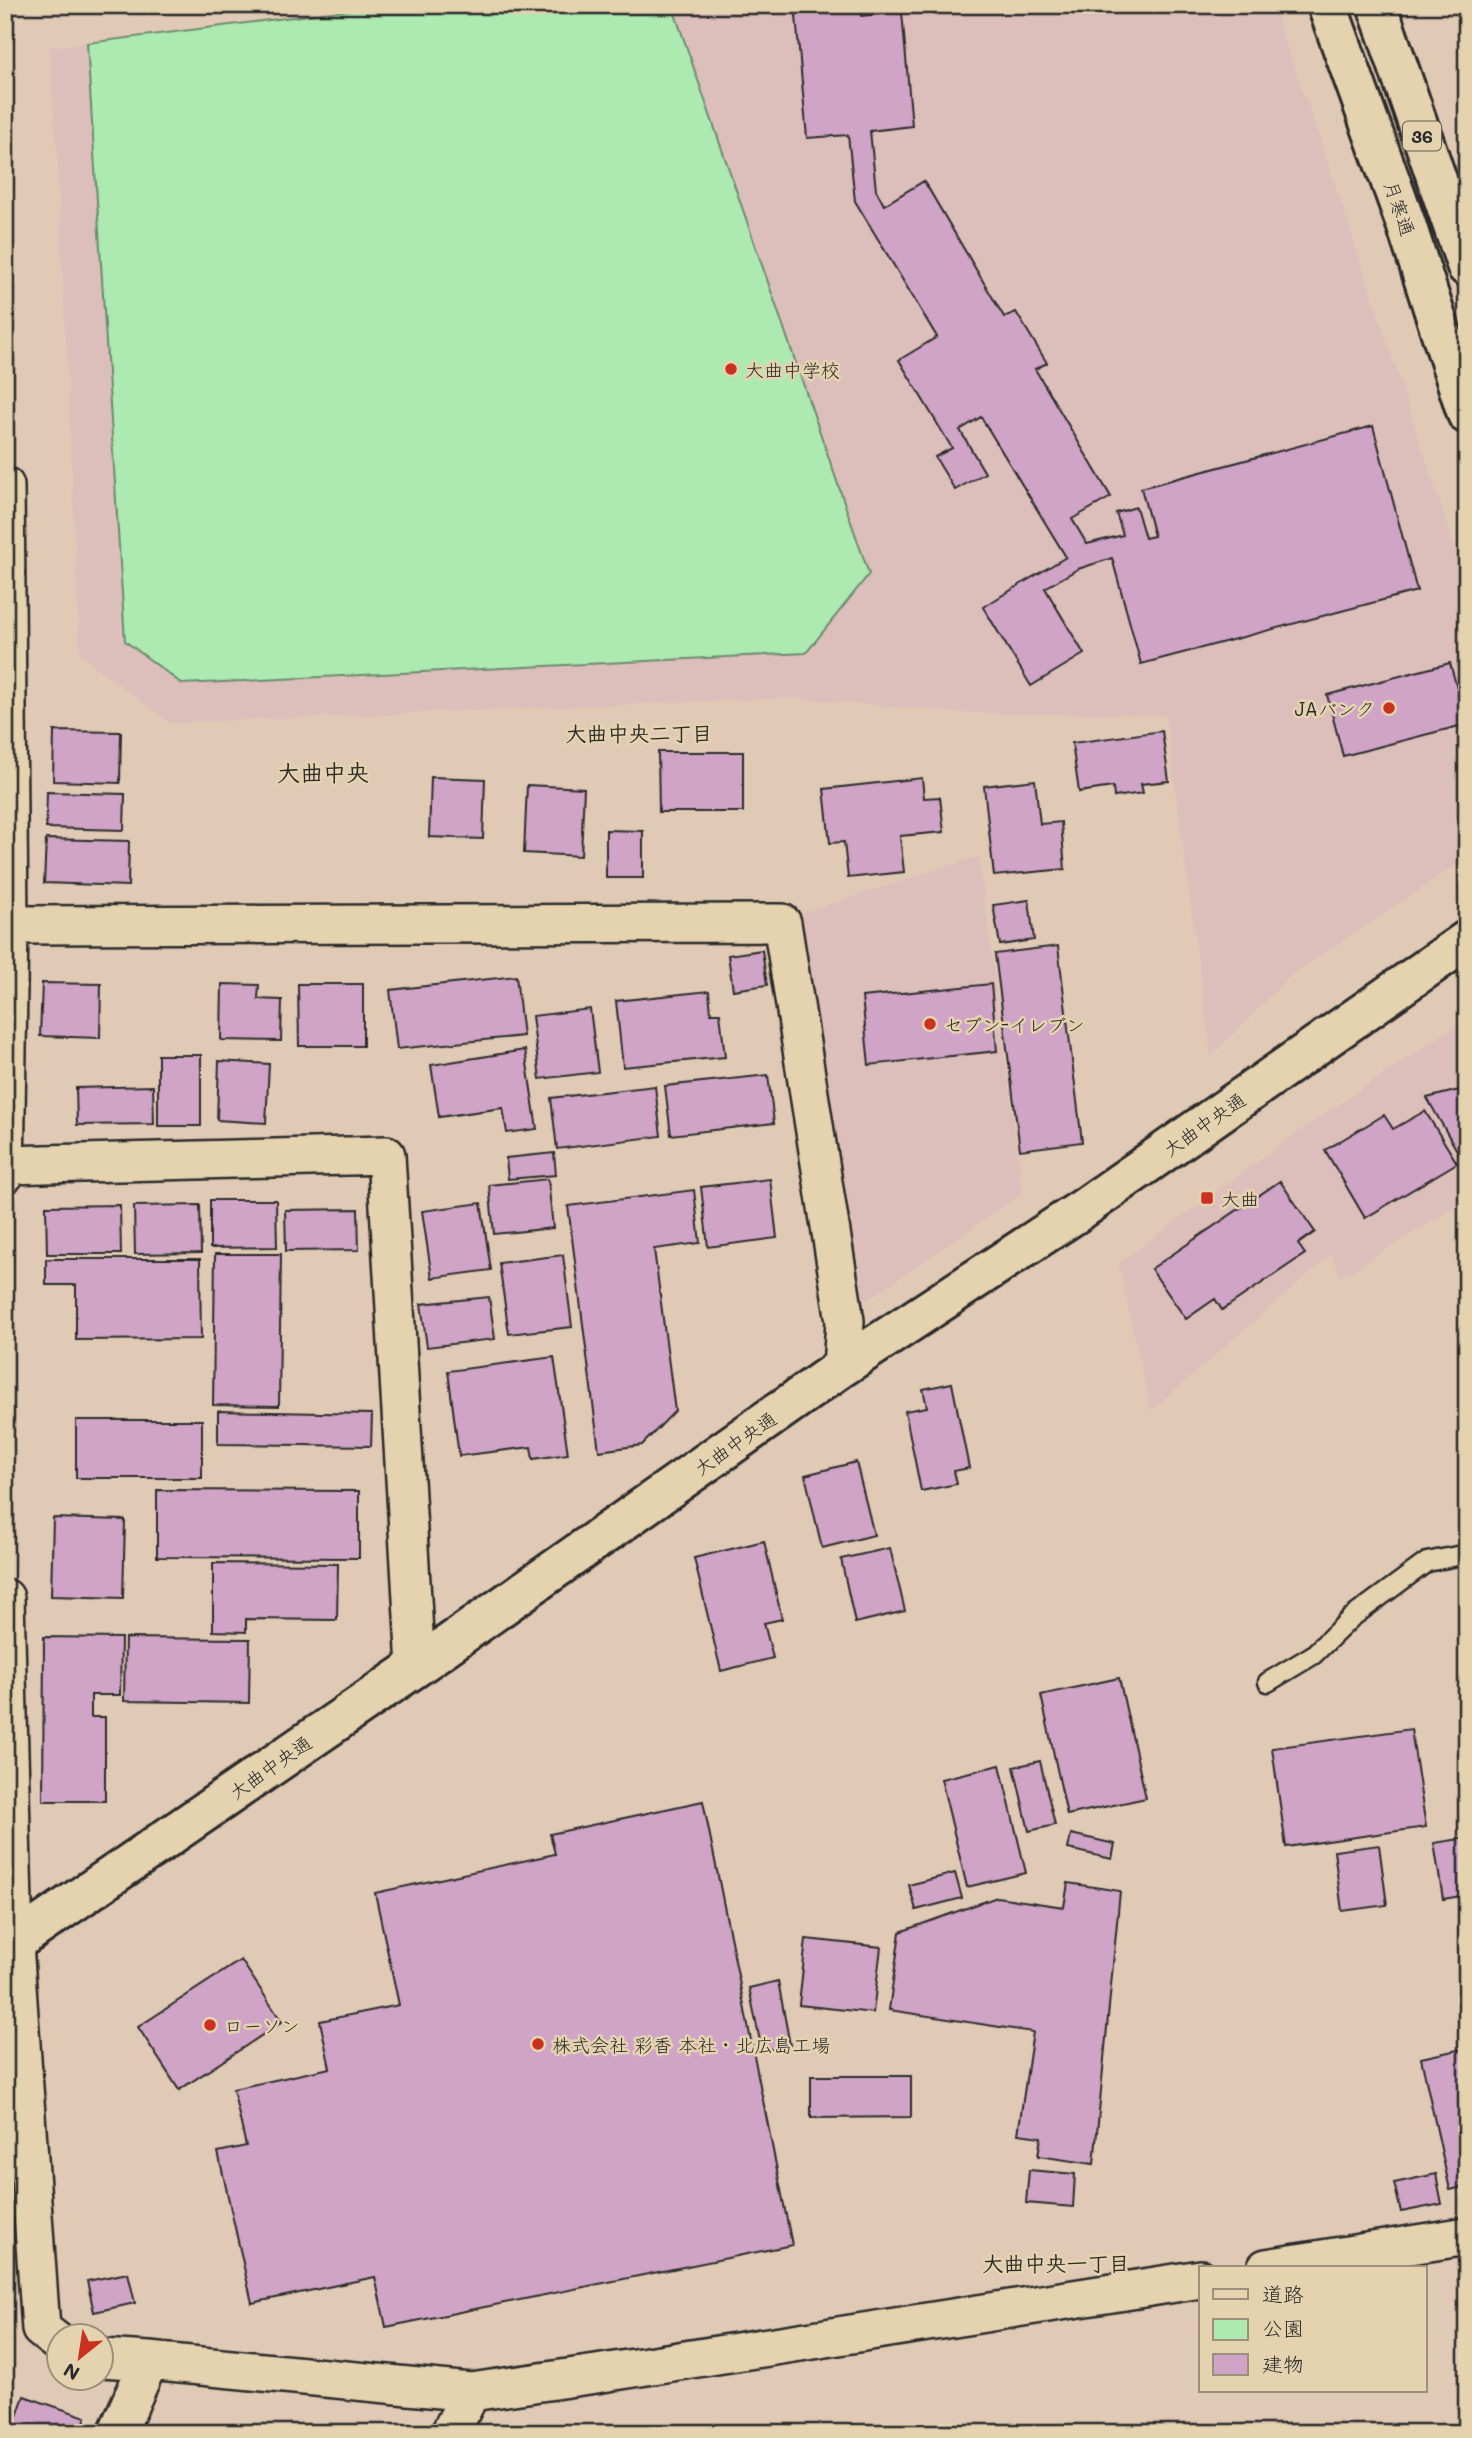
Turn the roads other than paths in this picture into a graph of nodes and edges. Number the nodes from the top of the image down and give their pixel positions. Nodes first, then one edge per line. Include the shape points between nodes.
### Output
1 (1327, 5) edge
2 (1377, 5) edge
3 (1467, 267) edge
4 (1467, 414) edge
5 (5, 486) edge
6 (9, 925) junction
7 (1467, 940) edge
8 (5, 1164) edge
9 (5, 1174) edge
10 (842, 1367) junction
11 (1467, 1554) edge
12 (5, 1598) edge
13 (416, 1667) junction
14 (1268, 1682) dead end
15 (9, 1947) edge
16 (1467, 2236) edge
17 (1279, 2266) edge
18 (1199, 2279) edge
19 (46, 2333) edge
20 (116, 2359) edge
21 (149, 2361) junction
22 (471, 2392) junction
23 (117, 2433) edge
24 (450, 2433) edge

1 - 4 main road, 月寒通 / 36 via 1406,224
2 - 3 main road, 36
5 - 6 street
6 - 8 street
6 - 10 street via 782,923 845,1321
7 - 10 main road, 大曲中央通 via 1081,1210
8 - 9 street
8 - 13 street via 386,1155
10 - 13 main road, 大曲中央通
11 - 14 lane via 1427,1562 1351,1618 1313,1655
12 - 15 street
13 - 15 main road, 大曲中央通
15 - 19 street via 41,2329
16 - 17 street
18 - 22 street
20 - 21 street
21 - 22 street
21 - 23 street
22 - 24 street

